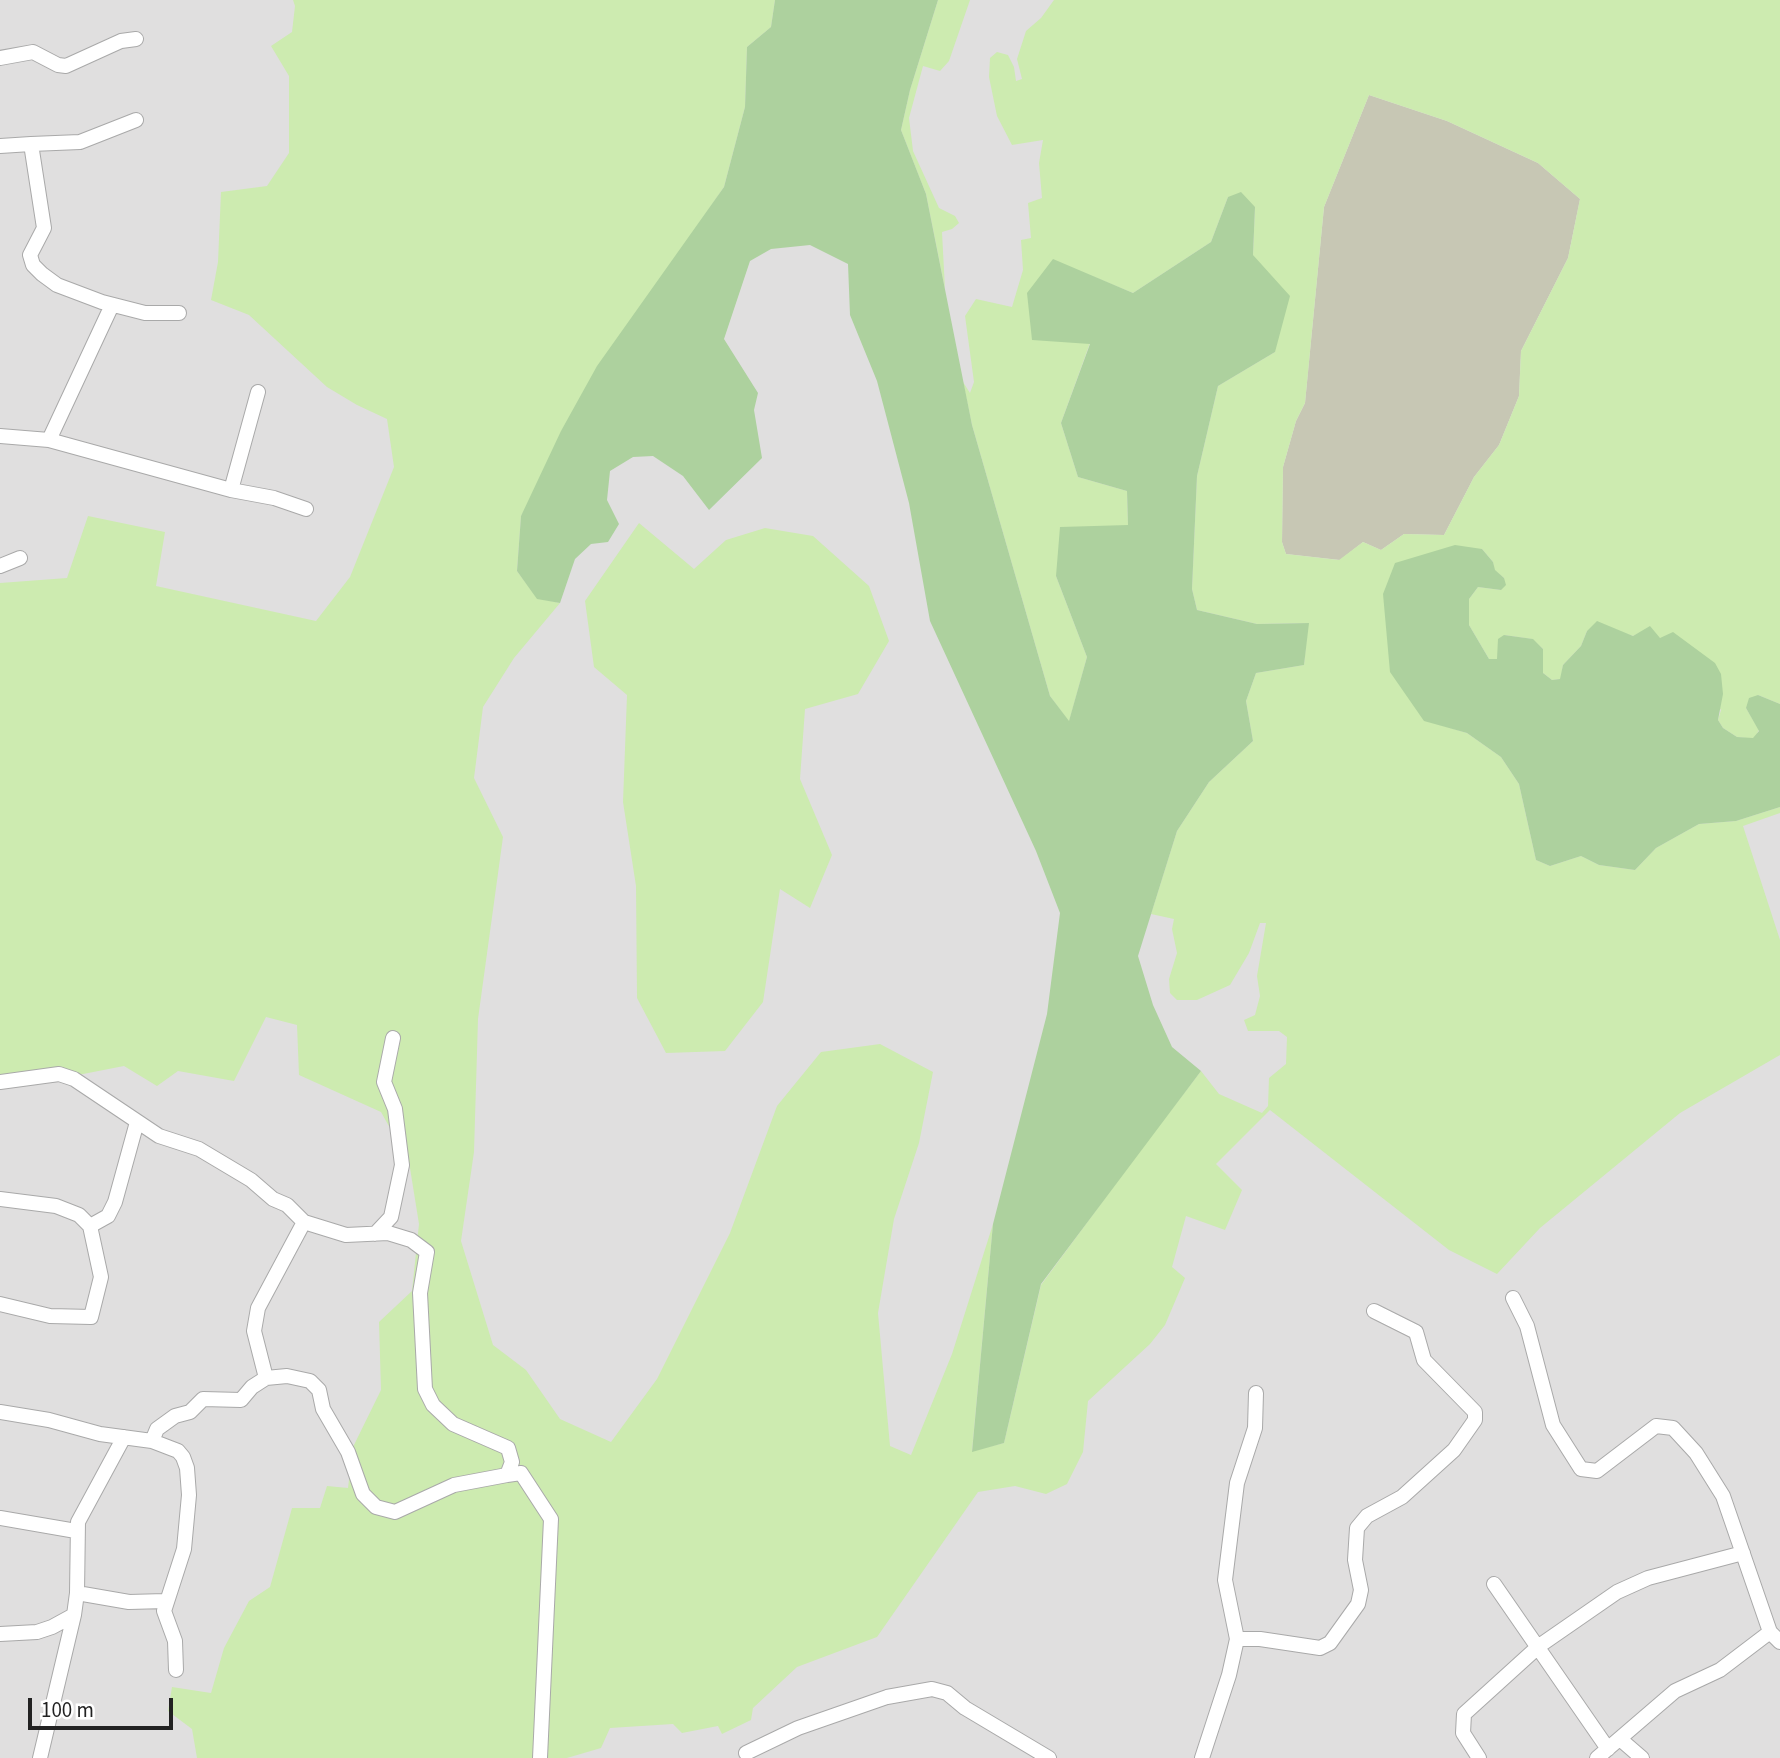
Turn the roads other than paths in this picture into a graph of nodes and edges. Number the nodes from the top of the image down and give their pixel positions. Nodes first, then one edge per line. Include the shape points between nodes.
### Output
1 (136, 39) dead end
2 (0, 58) edge
3 (136, 120) dead end
4 (31, 144) junction
5 (0, 146) edge
6 (112, 305) junction
7 (179, 313) dead end
8 (258, 392) dead end
9 (1, 438) edge
10 (49, 440) junction
11 (231, 490) junction
12 (306, 509) dead end
13 (20, 558) dead end
14 (0, 566) edge
15 (393, 1038) dead end
16 (0, 1082) edge
17 (137, 1122) junction
18 (0, 1199) edge
19 (304, 1222) junction
20 (90, 1226) junction
21 (375, 1234) junction
22 (1513, 1297) dead end
23 (0, 1304) edge
24 (1374, 1311) dead end
25 (266, 1378) junction
26 (1256, 1393) dead end
27 (0, 1412) edge
28 (124, 1437) junction
29 (152, 1441) junction
30 (508, 1475) junction
31 (0, 1518) edge
32 (76, 1531) junction
33 (1743, 1553) junction
34 (1494, 1584) dead end
35 (77, 1593) junction
36 (165, 1601) junction
37 (74, 1615) junction
38 (0, 1634) edge
39 (1775, 1637) edge
40 (1237, 1639) junction
41 (1539, 1646) junction
42 (176, 1670) dead end
43 (1620, 1739) junction
44 (746, 1753) dead end
45 (1603, 1753) edge
46 (40, 1758) edge
47 (540, 1758) edge
48 (1049, 1758) edge
49 (1202, 1758) edge
50 (1479, 1758) edge
51 (1642, 1758) edge

1 - 2 street via 121,41 66,66 33,52
3 - 4 street via 80,142
4 - 5 street
4 - 6 street via 44,228 30,255 33,265 57,285
6 - 7 street via 145,313
6 - 10 street
8 - 11 street
9 - 10 street
10 - 11 street
11 - 12 street
13 - 14 street
15 - 21 street via 384,1082 395,1109 402,1165 391,1217
16 - 17 street via 59,1074 74,1079
17 - 19 street via 230,1167 287,1205
17 - 20 street via 108,1216
18 - 20 street via 69,1209
19 - 21 street via 346,1235
19 - 25 street via 258,1308 254,1331
20 - 23 street via 101,1277 91,1317 50,1316
21 - 30 street via 411,1240 427,1252 419,1293 425,1389 433,1405 453,1424 508,1448 512,1462
22 - 33 street via 1527,1326 1553,1425 1581,1469 1597,1471 1656,1426 1673,1428 1724,1496
24 - 40 street via 1416,1332 1424,1360 1475,1412 1475,1420 1454,1450 1402,1497 1367,1516 1357,1528 1355,1560 1362,1590 1358,1604 1330,1643 1320,1648
25 - 29 street via 241,1400 203,1399 190,1412 157,1429
25 - 30 street via 310,1381 319,1390 323,1409 348,1452 363,1494 376,1507 396,1512 454,1485
26 - 40 street via 1255,1428 1237,1483 1225,1580
27 - 28 street
28 - 29 street
28 - 32 street
29 - 36 street via 178,1451 187,1468 184,1549
30 - 47 street via 521,1473 551,1519
31 - 32 street
32 - 35 street
33 - 39 street
33 - 41 street via 1648,1578 1617,1592
34 - 41 street
35 - 36 street via 129,1602
35 - 37 street
36 - 42 street via 166,1623 175,1641
37 - 38 street via 37,1632
37 - 46 street
39 - 43 street via 1675,1691
40 - 49 street
41 - 45 street
41 - 50 street via 1464,1714 1463,1733
43 - 45 street
43 - 51 street
44 - 48 street via 798,1728 887,1697 932,1689 947,1693

